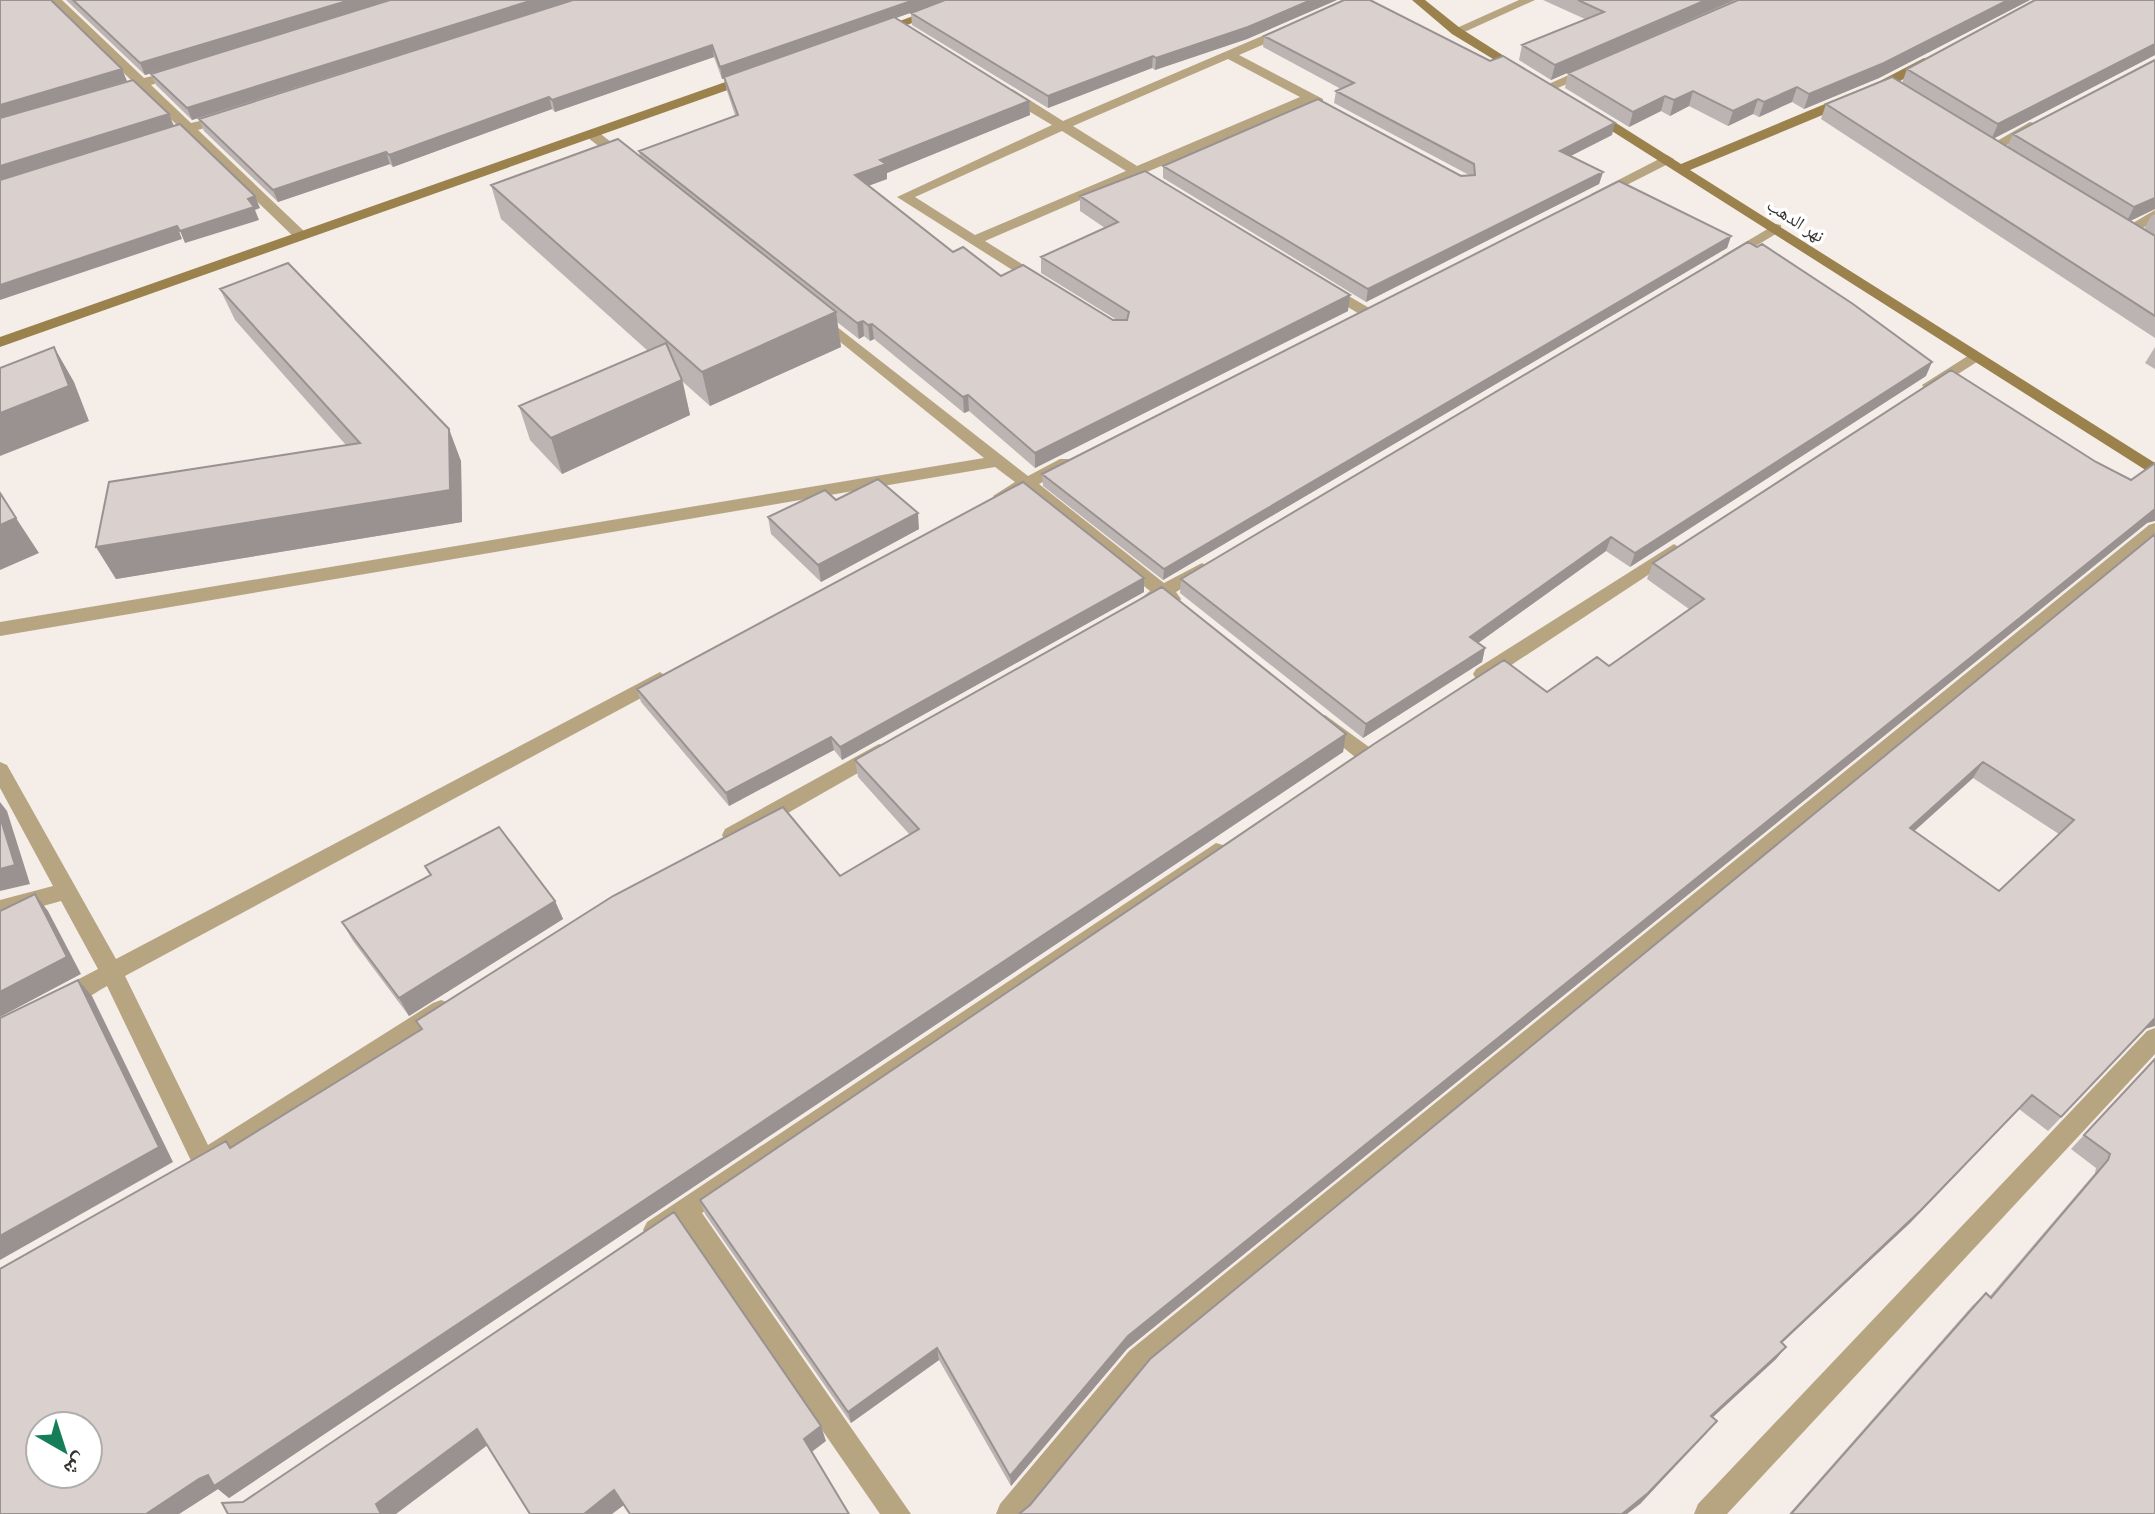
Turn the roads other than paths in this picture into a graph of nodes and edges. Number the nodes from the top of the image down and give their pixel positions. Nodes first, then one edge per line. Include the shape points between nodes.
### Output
1 (55, 0) edge
2 (967, 0) edge
3 (1418, 0) edge
4 (1529, 0) edge
5 (944, 3) edge
6 (1299, 24) edge
7 (1456, 31) junction
8 (868, 35) edge
9 (1230, 55) junction
10 (1938, 56) edge
11 (1606, 62) edge
12 (187, 69) edge
13 (766, 72) edge
14 (142, 83) junction
15 (1885, 84) junction
16 (998, 87) edge
17 (1898, 92) edge
18 (1561, 95) junction
19 (99, 96) edge
20 (1309, 98) junction
21 (1335, 112) edge
22 (234, 114) edge
23 (2045, 120) edge
24 (1062, 126) junction
25 (189, 128) junction
26 (592, 134) junction
27 (1977, 141) edge
28 (145, 142) edge
29 (1675, 164) junction
30 (1137, 172) junction
31 (641, 174) edge
32 (1177, 196) edge
33 (1585, 201) edge
34 (2155, 214) edge
35 (1776, 228) junction
36 (301, 236) junction
37 (974, 240) junction
38 (2145, 244) edge
39 (1708, 269) edge
40 (1312, 279) edge
41 (1053, 289) edge
42 (800, 303) edge
43 (1365, 312) edge
44 (0, 342) edge
45 (1974, 357) junction
46 (1907, 400) edge
47 (1082, 455) edge
48 (996, 461) junction
49 (2155, 471) edge
50 (1025, 484) junction
51 (983, 506) edge
52 (2155, 529) edge
53 (1695, 537) edge
54 (1217, 560) edge
55 (1163, 592) junction
56 (1188, 612) edge
57 (1121, 616) edge
58 (0, 629) edge
59 (679, 669) edge
60 (1469, 683) edge
61 (1313, 712) edge
62 (900, 740) edge
63 (1362, 752) edge
64 (0, 770) edge
65 (1232, 840) edge
66 (720, 841) edge
67 (68, 890) junction
68 (0, 909) edge
69 (112, 973) junction
70 (461, 998) edge
71 (42, 1009) edge
72 (2155, 1038) edge
73 (685, 1210) junction
74 (632, 1246) edge
75 (897, 1514) edge
76 (1010, 1514) edge
77 (1708, 1514) edge

1 - 14 street
2 - 5 street
3 - 7 street, نهر الدهب
4 - 7 street
5 - 8 street via 903,28
6 - 9 street
7 - 18 street, نهر الدهب
9 - 20 street
9 - 24 street
10 - 15 street
11 - 18 street
12 - 14 street
13 - 26 street
14 - 19 street
14 - 25 street
15 - 17 street
15 - 29 street
16 - 24 street
18 - 29 street, نهر الدهب
20 - 21 street
20 - 30 street
22 - 25 street
23 - 27 street via 1996,153
24 - 30 street
24 - 37 street via 904,197
25 - 28 street
25 - 36 street
26 - 31 street
26 - 36 street
29 - 33 street
29 - 35 street, نهر الدهب
30 - 32 street
30 - 37 street
34 - 38 street via 2120,229
35 - 39 street
35 - 45 street, نهر الدهب
36 - 44 street
37 - 41 street
40 - 43 street
42 - 48 street
45 - 46 street
45 - 49 street, نهر الدهب
47 - 50 street
48 - 50 street
48 - 58 street
50 - 51 street
50 - 55 street
52 - 76 street via 1138,1360
53 - 60 street
54 - 55 street
55 - 56 street
55 - 57 street
59 - 69 street
61 - 63 street
62 - 66 street
64 - 67 street
65 - 73 street
67 - 68 street
67 - 69 street
69 - 70 street via 198,1164
69 - 71 street
72 - 77 street
73 - 74 street
73 - 75 street

